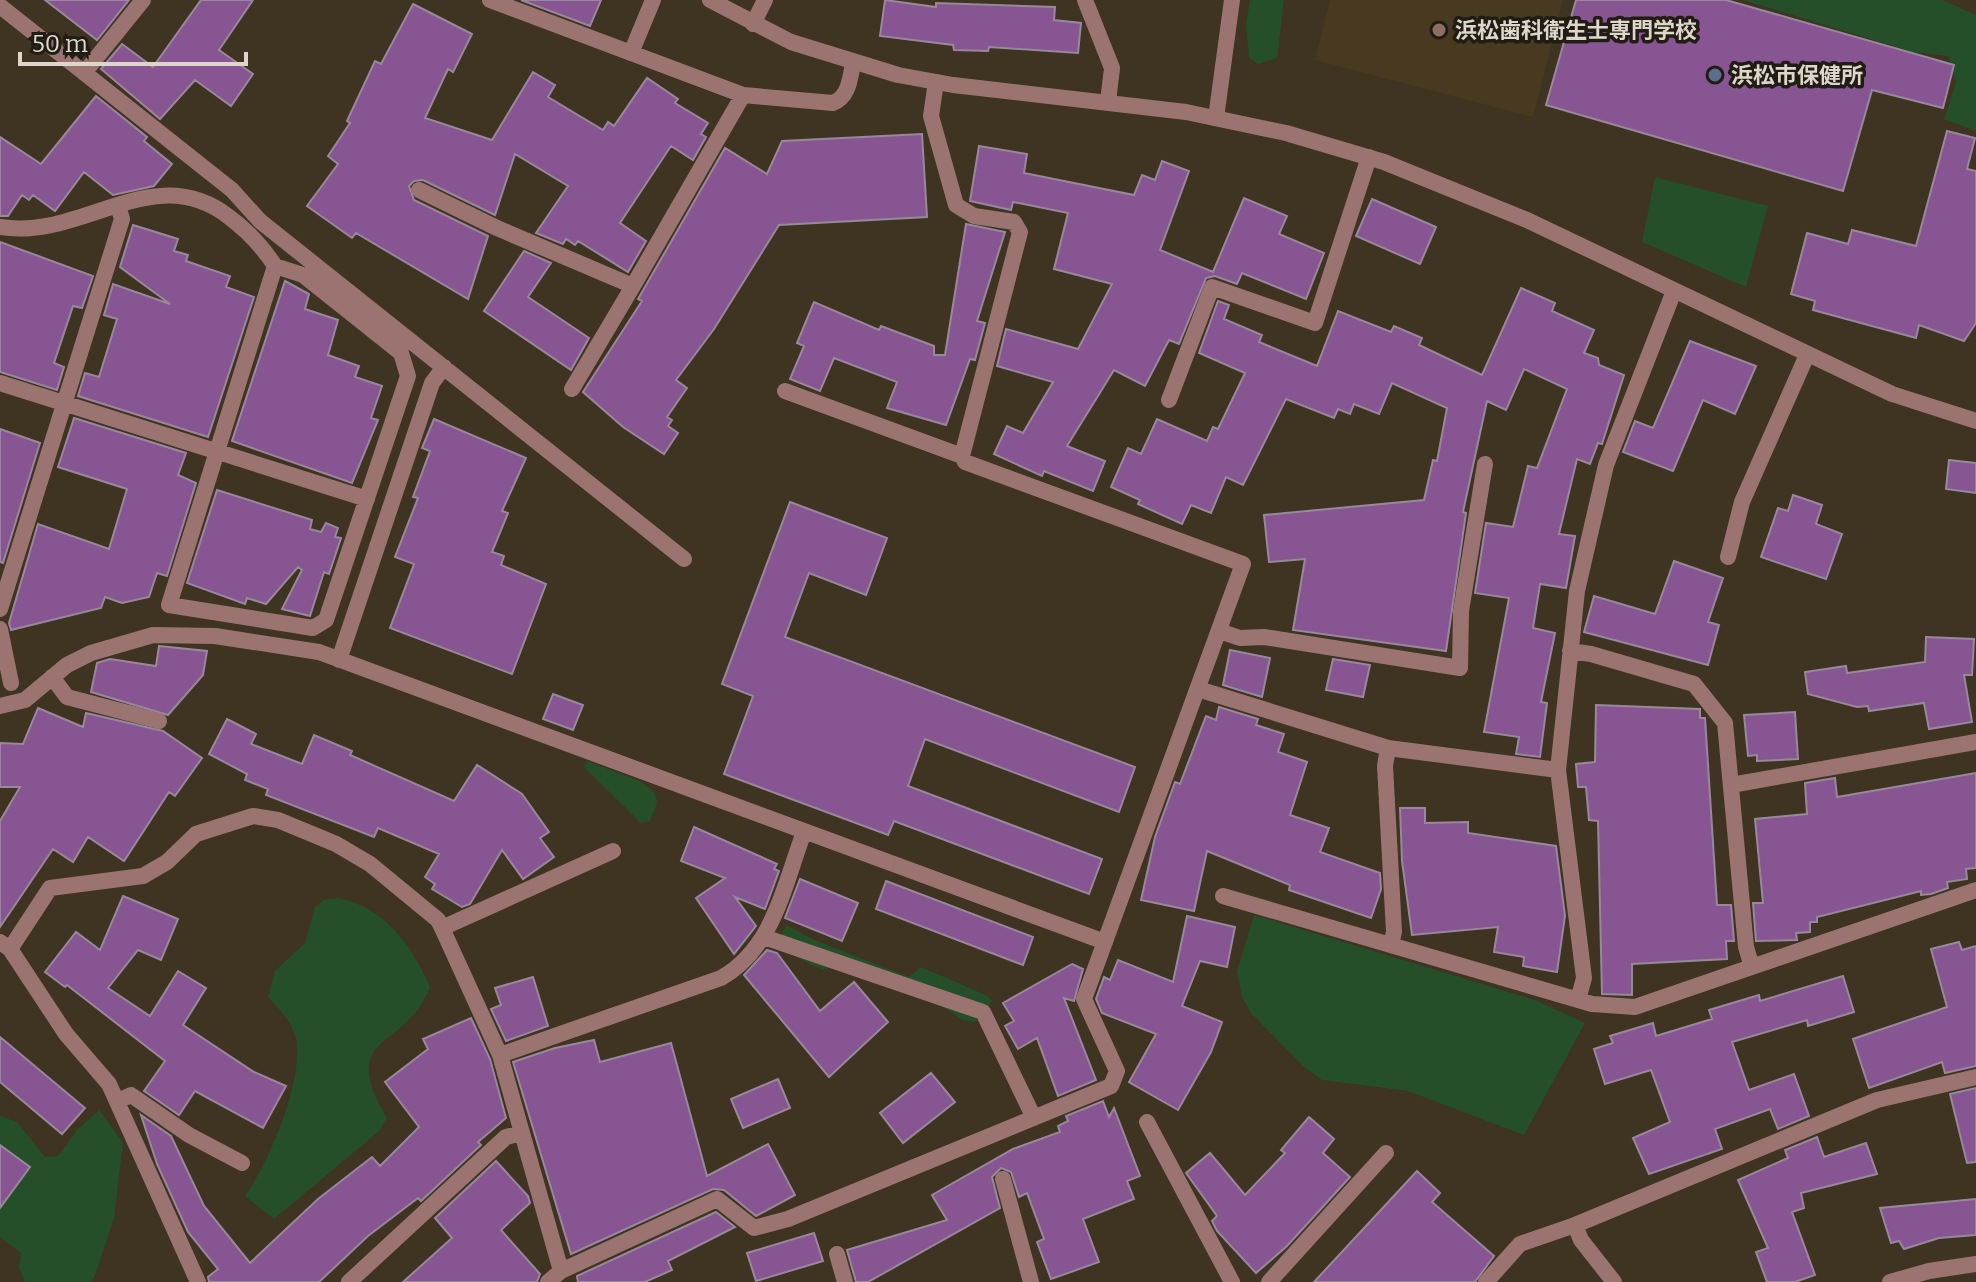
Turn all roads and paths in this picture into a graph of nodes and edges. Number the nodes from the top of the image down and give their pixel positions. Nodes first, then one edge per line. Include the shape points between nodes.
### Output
1 (143, 0) edge
2 (490, 0) edge
3 (653, 0) edge
4 (710, 0) edge
5 (765, 0) edge
6 (1085, 0) edge
7 (1232, 0) edge
8 (0, 6) edge
9 (753, 24) junction
10 (631, 53) junction
11 (853, 64) junction
12 (84, 73) junction
13 (936, 82) junction
14 (743, 95) junction
15 (1108, 102) junction
16 (1216, 118) junction
17 (1369, 157) junction
18 (232, 190) junction
19 (419, 190) dead end
20 (118, 206) junction
21 (218, 208) junction
22 (0, 227) edge
23 (275, 266) junction
24 (633, 286) junction
25 (1674, 291) junction
26 (1807, 355) junction
27 (444, 367) junction
28 (0, 383) edge
29 (572, 389) dead end
30 (785, 391) dead end
31 (1169, 400) dead end
32 (65, 403) junction
33 (1976, 421) edge
34 (216, 452) junction
35 (962, 456) junction
36 (1485, 464) dead end
37 (367, 499) junction
38 (1728, 557) dead end
39 (684, 559) dead end
40 (0, 609) edge
41 (0, 629) edge
42 (1219, 631) junction
43 (1570, 651) junction
44 (339, 660) junction
45 (52, 677) junction
46 (11, 683) dead end
47 (1198, 689) junction
48 (0, 706) edge
49 (159, 721) dead end
50 (1976, 742) edge
51 (1388, 748) junction
52 (1558, 770) junction
53 (1731, 785) junction
54 (804, 832) junction
55 (613, 851) dead end
56 (1976, 890) edge
57 (1223, 896) dead end
58 (442, 928) junction
59 (764, 937) junction
60 (1105, 942) junction
61 (1391, 945) junction
62 (5, 946) edge
63 (1752, 967) junction
64 (1578, 1000) junction
65 (500, 1055) junction
66 (1976, 1077) edge
67 (118, 1101) junction
68 (1034, 1118) junction
69 (1147, 1122) dead end
70 (522, 1133) junction
71 (1386, 1153) dead end
72 (242, 1163) dead end
73 (1003, 1179) dead end
74 (1575, 1225) junction
75 (837, 1254) dead end
76 (1976, 1264) edge
77 (561, 1271) junction
78 (198, 1282) edge
79 (349, 1282) edge
80 (548, 1282) edge
81 (845, 1282) edge
82 (1031, 1282) edge
83 (1232, 1282) edge
84 (1269, 1282) edge
85 (1486, 1282) edge
86 (1614, 1282) edge
87 (1890, 1282) edge

1 - 12 street
2 - 10 street
3 - 10 street
4 - 9 street
5 - 9 street
6 - 15 street via 1112,68
7 - 16 street
8 - 12 street
9 - 11 street
10 - 14 street
11 - 13 street
11 - 14 street via 846,91 833,103
12 - 18 street
13 - 15 street
13 - 35 street via 931,116 956,205 974,216 1014,222 1020,232
14 - 24 street
15 - 16 street
16 - 17 street
17 - 25 street via 1480,199
17 - 31 street via 1315,323 1212,287
18 - 21 street
18 - 27 street via 260,221
19 - 24 street
20 - 21 street via 172,193
20 - 22 street via 49,227
20 - 32 street via 122,219
21 - 23 street via 257,240
23 - 34 street
23 - 37 street via 303,275 401,353 408,376
24 - 29 street
25 - 26 street
25 - 43 street via 1606,465 1577,591
26 - 33 street via 1892,394
26 - 38 street via 1742,502
27 - 39 street
27 - 44 street via 432,383
28 - 32 street
30 - 35 street
32 - 34 street
32 - 40 street
34 - 37 street
34 - 37 street via 169,605 313,628 326,620
35 - 42 street via 965,462 1243,564
36 - 42 street via 1461,611 1460,668
41 - 46 street
42 - 47 street
43 - 52 street
43 - 53 street via 1694,684 1725,723
44 - 45 street via 319,652 215,636 153,635 91,653
44 - 54 street
45 - 48 street via 25,700
45 - 49 street via 67,697
47 - 51 street
47 - 60 street
50 - 53 street
51 - 52 street
51 - 61 street
52 - 64 street via 1584,978
53 - 63 street
54 - 59 street
54 - 60 street
55 - 58 street
56 - 63 street
57 - 61 street
58 - 62 street via 359,856 278,820 253,816 196,834 143,876 50,888
58 - 65 street
59 - 65 street via 741,966 721,978
59 - 68 street via 983,1012
60 - 68 street via 1084,999 1117,1071 1111,1086
61 - 64 street
62 - 67 street
63 - 64 street via 1635,1007
65 - 70 street
66 - 74 street via 1877,1100
67 - 72 street via 131,1095
67 - 78 street
68 - 77 street via 788,1219 754,1228 717,1199
69 - 83 street
70 - 77 street
70 - 79 street via 506,1137
71 - 84 street
73 - 82 street
74 - 85 street via 1520,1244
74 - 86 street
75 - 81 street
76 - 87 street
77 - 80 street

